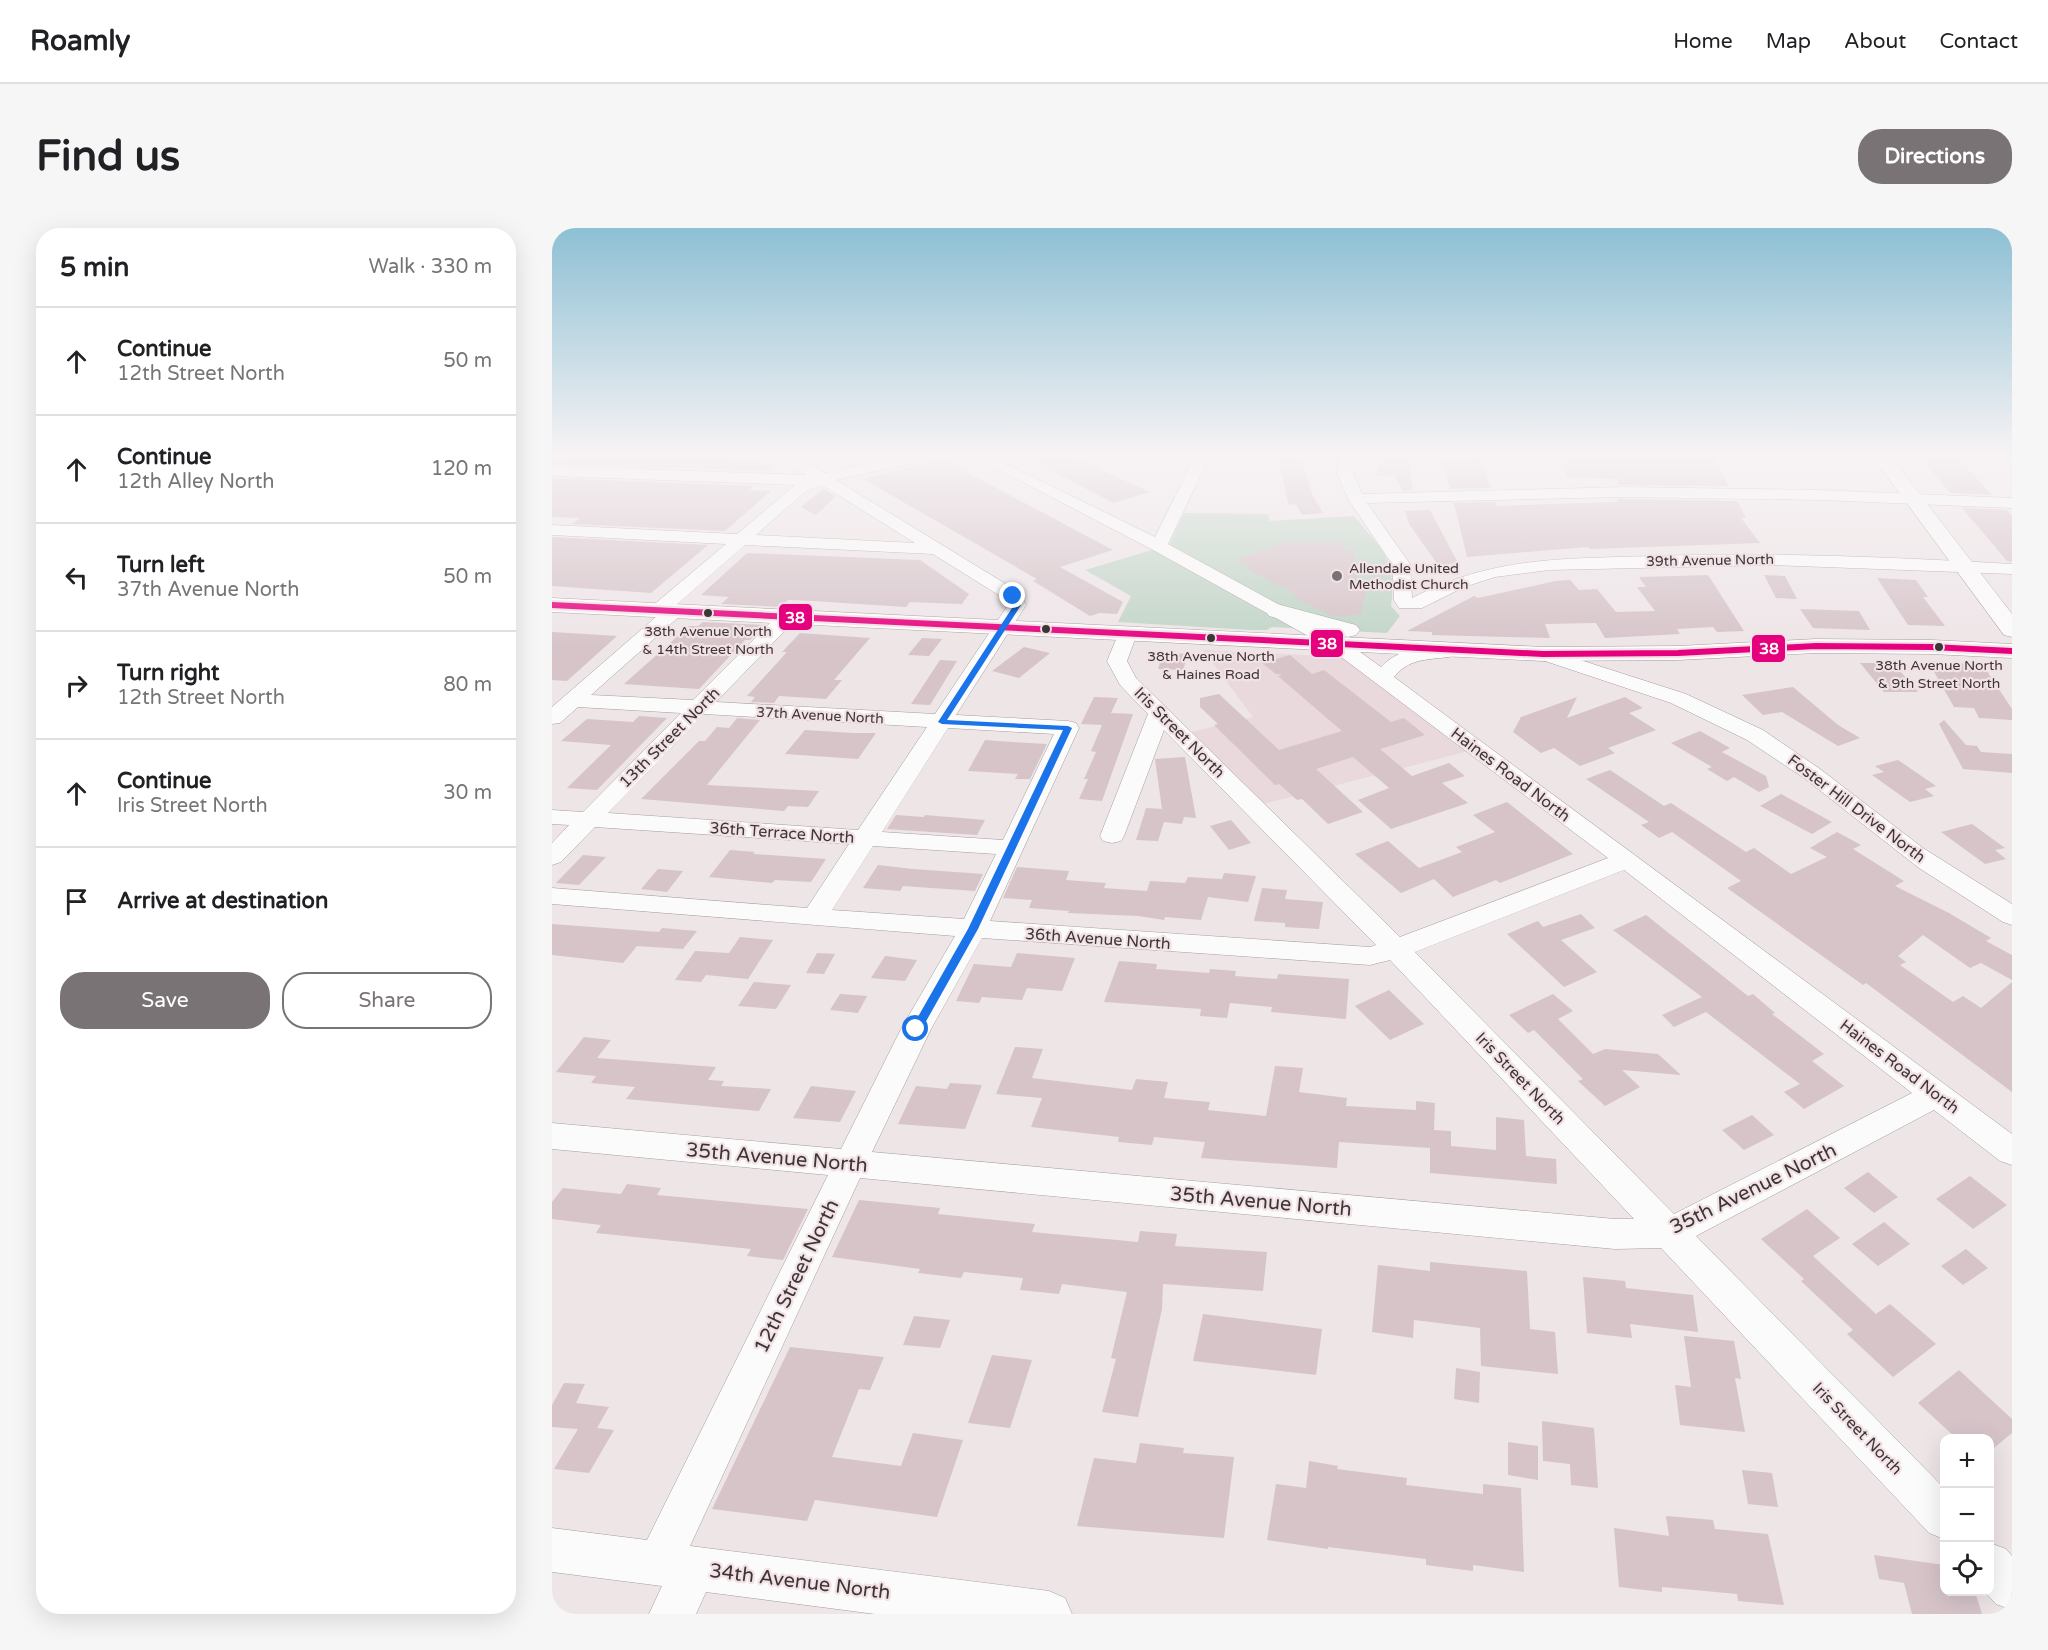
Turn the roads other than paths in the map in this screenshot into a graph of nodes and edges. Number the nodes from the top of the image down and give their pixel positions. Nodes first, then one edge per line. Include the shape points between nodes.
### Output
1 (767, 518) edge
2 (889, 518) edge
3 (1103, 518) edge
4 (1173, 518) edge
5 (1369, 518) edge
6 (1929, 518) edge
7 (552, 530) edge
8 (742, 539) junction
9 (1159, 546) junction
10 (939, 549) junction
11 (1964, 566) junction
12 (2012, 569) edge
13 (552, 605) edge
14 (666, 611) junction
15 (1277, 611) junction
16 (786, 618) junction
17 (1004, 627) junction
18 (2012, 630) edge
19 (1127, 634) junction
20 (1246, 639) junction
21 (1335, 643) junction
22 (1465, 650) junction
23 (2012, 651) edge
24 (1543, 654) junction
25 (1622, 654) junction
26 (1383, 679) junction
27 (1631, 681) junction
28 (572, 700) junction
29 (698, 708) junction
30 (1160, 712) junction
31 (552, 718) edge
32 (942, 722) junction
33 (1068, 728) joint
34 (552, 817) edge
35 (588, 819) junction
36 (1113, 836) dead end
37 (866, 838) junction
38 (1013, 848) junction
39 (552, 857) edge
40 (1627, 860) junction
41 (552, 896) edge
42 (2012, 916) edge
43 (814, 917) junction
44 (973, 929) junction
45 (1396, 950) junction
46 (1938, 1094) junction
47 (552, 1136) edge
48 (2012, 1152) edge
49 (850, 1164) junction
50 (1670, 1233) junction
51 (1940, 1514) edge
52 (552, 1550) edge
53 (677, 1565) junction
54 (1994, 1570) edge
55 (2012, 1588) edge
56 (672, 1614) edge
57 (1048, 1614) edge

1 - 8 street
2 - 10 street
3 - 9 street, Haines Road North
4 - 9 street
5 - 11 street, 39th Avenue North via 1401,564 1406,604 1415,604 1473,578 1535,566 1730,559
6 - 11 main road
7 - 8 street
8 - 10 street
8 - 14 street
9 - 15 street, Haines Road North
10 - 17 street via 1013,596 1017,605
11 - 12 street, 39th Avenue North
11 - 18 main road
13 - 14 main road
14 - 16 main road
14 - 28 street
15 - 20 street via 1284,621 1276,632
15 - 21 street, Haines Road North
15 - 22 main road via 1357,632
16 - 17 main road
16 - 29 street, 13th Street North
17 - 19 main road
17 - 32 street
19 - 20 main road
19 - 30 street, Iris Street North via 1117,661 1127,681
20 - 21 main road
21 - 22 main road
21 - 26 street, Haines Road North
22 - 24 main road
22 - 26 street via 1401,658
23 - 25 main road via 1816,646
24 - 25 main road
24 - 27 street, Foster Hill Drive North
25 - 27 street
26 - 40 street, Haines Road North
27 - 42 street, Foster Hill Drive North via 1707,710 1801,763 1903,845
28 - 29 street, 37th Avenue North
28 - 31 street
29 - 32 street, 37th Avenue North
29 - 35 street, 13th Street North
30 - 36 street
30 - 45 street, Iris Street North
32 - 33 street, 37th Avenue North
32 - 37 street
33 - 38 street, 12th Street North
34 - 35 street, 36th Terrace North
35 - 37 street, 36th Terrace North
35 - 39 street, 13th Street North
37 - 38 street, 36th Terrace North
37 - 43 street
38 - 44 street, 12th Street North
40 - 45 street, 36th Avenue North
40 - 46 street, Haines Road North
41 - 43 street, 36th Avenue North
43 - 44 street, 36th Avenue North
44 - 45 street, 36th Avenue North via 1370,956
44 - 49 street, 12th Street North via 916,1029
45 - 50 street, Iris Street North
46 - 48 street, Haines Road North
46 - 50 street, 35th Avenue North
47 - 49 street, 35th Avenue North
49 - 50 street, 35th Avenue North via 1615,1234
49 - 53 street, 12th Street North
50 - 51 street, Iris Street North
52 - 53 street, 34th Avenue North
53 - 56 street, 12th Street North
53 - 57 street, 34th Avenue North
54 - 55 street

